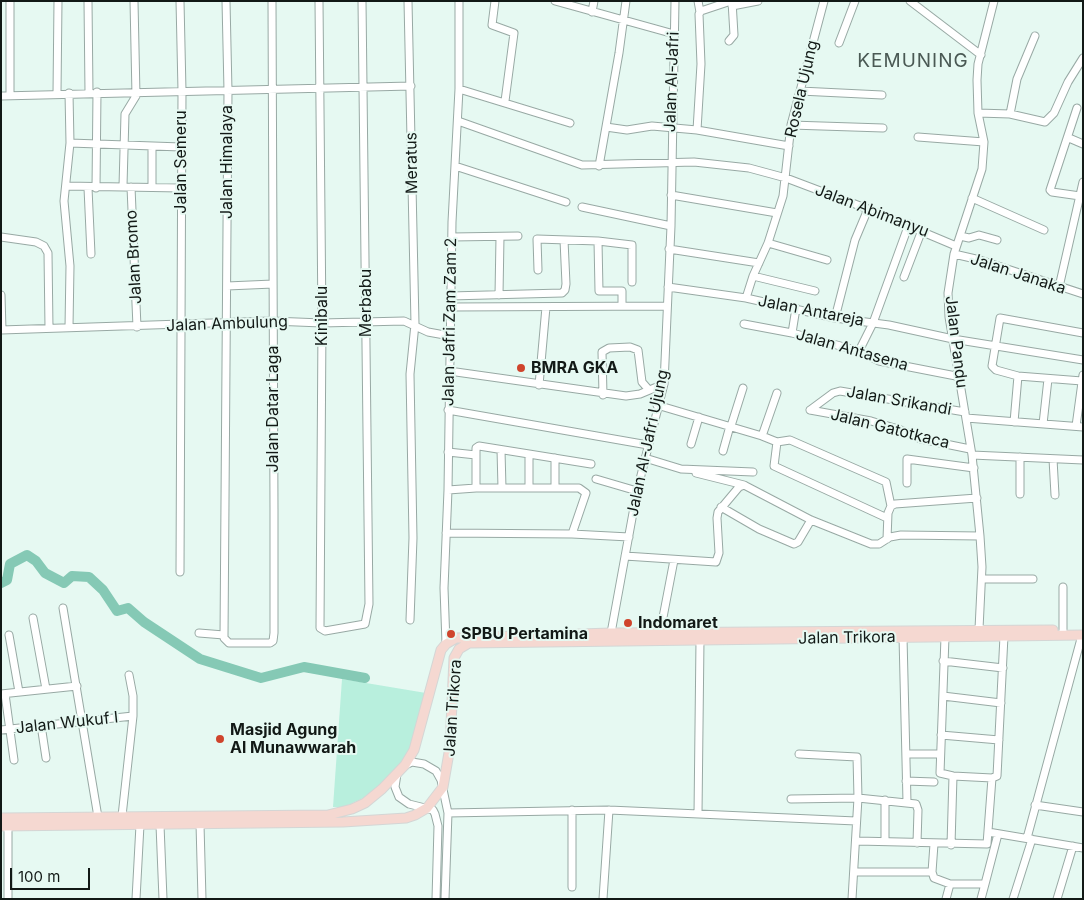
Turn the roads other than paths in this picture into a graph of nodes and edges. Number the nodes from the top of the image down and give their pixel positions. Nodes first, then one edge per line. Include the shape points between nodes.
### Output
1 (10, 1) edge
2 (58, 1) edge
3 (88, 1) edge
4 (134, 1) edge
5 (180, 1) edge
6 (226, 1) edge
7 (272, 1) edge
8 (319, 1) edge
9 (362, 1) edge
10 (408, 1) edge
11 (459, 1) edge
12 (495, 1) edge
13 (594, 1) edge
14 (626, 1) edge
15 (675, 1) edge
16 (698, 1) edge
17 (758, 1) edge
18 (824, 1) edge
19 (855, 1) edge
20 (910, 1) edge
21 (994, 1) edge
22 (556, 2) edge
23 (732, 3) edge
24 (592, 12) junction
25 (700, 12) junction
26 (624, 20) junction
27 (674, 34) junction
28 (1035, 36) dead end
29 (729, 41) dead end
30 (839, 42) dead end
31 (981, 55) junction
32 (1083, 58) edge
33 (411, 86) junction
34 (364, 87) junction
35 (273, 89) junction
36 (321, 89) junction
37 (459, 89) junction
38 (136, 91) junction
39 (182, 91) junction
40 (228, 91) junction
41 (800, 91) junction
42 (98, 92) junction
43 (57, 93) junction
44 (70, 93) junction
45 (89, 93) junction
46 (10, 95) junction
47 (882, 95) dead end
48 (1, 96) edge
49 (505, 101) junction
50 (1077, 108) dead end
51 (978, 113) junction
52 (1010, 114) junction
53 (458, 121) junction
54 (570, 123) dead end
55 (791, 125) junction
56 (606, 127) junction
57 (671, 128) junction
58 (883, 128) dead end
59 (697, 130) junction
60 (918, 137) dead end
61 (1069, 138) junction
62 (984, 142) junction
63 (70, 143) junction
64 (1083, 144) edge
65 (97, 145) junction
66 (125, 146) junction
67 (789, 146) junction
68 (152, 147) junction
69 (181, 147) junction
70 (671, 162) junction
71 (455, 166) junction
72 (599, 166) junction
73 (786, 178) junction
74 (1083, 182) edge
75 (66, 186) junction
76 (127, 186) junction
77 (152, 187) junction
78 (92, 188) junction
79 (182, 188) junction
80 (671, 195) junction
81 (1080, 196) junction
82 (972, 198) junction
83 (566, 202) dead end
84 (582, 207) dead end
85 (868, 209) junction
86 (777, 214) junction
87 (909, 224) junction
88 (671, 226) junction
89 (922, 230) junction
90 (1044, 230) dead end
91 (1, 236) edge
92 (500, 236) junction
93 (518, 236) dead end
94 (960, 236) junction
95 (452, 237) junction
96 (564, 240) junction
97 (997, 240) dead end
98 (598, 241) junction
99 (768, 243) junction
100 (956, 246) junction
101 (670, 249) junction
102 (91, 254) dead end
103 (954, 254) junction
104 (827, 260) dead end
105 (759, 263) junction
106 (538, 270) dead end
107 (753, 276) junction
108 (904, 277) dead end
109 (632, 282) dead end
110 (273, 284) junction
111 (227, 286) junction
112 (668, 287) junction
113 (1058, 287) junction
114 (816, 291) dead end
115 (1083, 294) edge
116 (1, 295) edge
117 (499, 295) junction
118 (450, 296) junction
119 (746, 298) junction
120 (622, 306) junction
121 (667, 306) junction
122 (451, 307) junction
123 (546, 307) junction
124 (796, 308) junction
125 (835, 318) junction
126 (272, 321) junction
127 (367, 321) junction
128 (227, 322) junction
129 (181, 323) junction
130 (322, 323) junction
131 (874, 323) junction
132 (415, 324) junction
133 (744, 324) dead end
134 (138, 327) junction
135 (49, 328) junction
136 (69, 328) junction
137 (1, 330) edge
138 (792, 333) junction
139 (1083, 333) edge
140 (450, 336) junction
141 (953, 340) junction
142 (995, 346) junction
143 (858, 351) junction
144 (1083, 360) edge
145 (449, 371) junction
146 (1018, 376) junction
147 (961, 377) junction
148 (1082, 378) edge
149 (1048, 379) junction
150 (664, 384) junction
151 (539, 385) junction
152 (743, 388) dead end
153 (649, 390) junction
154 (777, 393) dead end
155 (603, 395) junction
156 (1081, 397) edge
157 (657, 405) junction
158 (448, 410) junction
159 (810, 410) joint
160 (965, 415) junction
161 (699, 417) junction
162 (1014, 422) junction
163 (1043, 424) junction
164 (730, 426) junction
165 (1079, 427) edge
166 (762, 436) junction
167 (777, 442) junction
168 (691, 444) dead end
169 (648, 445) junction
170 (501, 450) junction
171 (722, 451) dead end
172 (448, 452) junction
173 (971, 452) junction
174 (529, 454) junction
175 (476, 455) junction
176 (555, 458) junction
177 (645, 458) junction
178 (1020, 458) junction
179 (1053, 459) junction
180 (1083, 460) edge
181 (591, 464) dead end
182 (974, 468) junction
183 (681, 469) junction
184 (753, 472) dead end
185 (596, 479) dead end
186 (907, 483) dead end
187 (744, 485) junction
188 (476, 488) junction
189 (502, 488) junction
190 (529, 488) junction
191 (555, 488) junction
192 (448, 490) junction
193 (637, 491) junction
194 (1020, 494) dead end
195 (1054, 495) dead end
196 (977, 498) junction
197 (891, 506) junction
198 (721, 507) junction
199 (887, 518) junction
200 (812, 520) junction
201 (446, 533) junction
202 (572, 534) junction
203 (980, 536) junction
204 (629, 538) junction
205 (887, 540) junction
206 (625, 556) junction
207 (674, 560) junction
208 (180, 572) dead end
209 (982, 579) junction
210 (1033, 579) dead end
211 (1063, 587) dead end
212 (63, 608) dead end
213 (33, 618) dead end
214 (410, 620) dead end
215 (979, 629) junction
216 (321, 630) joint
217 (1063, 630) junction
218 (1083, 630) edge
219 (610, 633) junction
220 (660, 633) junction
221 (1024, 633) junction
222 (199, 634) dead end
223 (224, 634) junction
224 (9, 635) dead end
225 (1082, 635) edge
226 (1004, 636) junction
227 (567, 637) junction
228 (903, 637) junction
229 (945, 637) junction
230 (555, 638) junction
231 (700, 640) junction
232 (446, 644) junction
233 (943, 661) junction
234 (1003, 668) junction
235 (129, 675) dead end
236 (77, 686) junction
237 (46, 689) junction
238 (19, 692) junction
239 (3, 694) edge
240 (943, 696) junction
241 (1001, 703) junction
242 (133, 716) junction
243 (83, 721) junction
244 (42, 725) junction
245 (5, 729) edge
246 (941, 735) junction
247 (999, 740) junction
248 (799, 754) dead end
249 (906, 754) junction
250 (938, 754) dead end
251 (46, 758) dead end
252 (14, 760) dead end
253 (405, 765) junction
254 (397, 774) junction
255 (954, 776) junction
256 (992, 778) junction
257 (906, 781) junction
258 (934, 782) dead end
259 (443, 787) junction
260 (858, 798) junction
261 (790, 799) dead end
262 (885, 800) junction
263 (907, 802) junction
264 (1036, 805) junction
265 (427, 808) junction
266 (572, 810) junction
267 (609, 810) junction
268 (1083, 812) edge
269 (448, 813) junction
270 (698, 814) junction
271 (122, 816) junction
272 (98, 817) junction
273 (1, 818) edge
274 (253, 819) junction
275 (856, 821) junction
276 (31, 822) junction
277 (200, 824) junction
278 (140, 825) junction
279 (160, 825) junction
280 (4, 826) edge
281 (988, 832) junction
282 (998, 834) junction
283 (1030, 839) junction
284 (857, 841) junction
285 (885, 842) junction
286 (917, 843) junction
287 (934, 844) junction
288 (950, 845) junction
289 (1073, 846) junction
290 (1083, 848) edge
291 (855, 872) junction
292 (932, 872) junction
293 (950, 884) junction
294 (985, 884) junction
295 (572, 887) dead end
296 (8, 899) edge
297 (136, 899) edge
298 (163, 899) edge
299 (202, 899) edge
300 (436, 899) edge
301 (445, 899) edge
302 (603, 899) edge
303 (852, 899) edge
304 (946, 899) edge
305 (981, 899) edge
306 (1013, 899) edge
307 (1057, 899) edge

1 - 46 street
2 - 43 street
3 - 45 street
4 - 38 street
5 - 39 street, Jalan Semeru
6 - 40 street, Jalan Himalaya
7 - 35 street, Jalan Datar Laga
8 - 36 street, Kinibalu
9 - 34 street, Merbabu
10 - 33 street, Meratus
11 - 37 street, Jalan Jafri Zam Zam 2
12 - 49 street via 492,25 514,33
13 - 24 street
14 - 26 street
15 - 27 street, Jalan Al-Jafri
16 - 25 street
17 - 23 street
18 - 41 street, Rosela Ujung
19 - 30 street
20 - 31 street
21 - 31 street, Jalan Pandu
22 - 24 street
23 - 25 street
23 - 29 street via 734,35
24 - 26 street
25 - 59 street
26 - 27 street
26 - 56 street
27 - 57 street, Jalan Al-Jafri
28 - 52 street via 1017,79
31 - 51 street, Jalan Pandu via 976,80
32 - 52 street via 1054,113 1045,122
33 - 34 street
33 - 132 street, Meratus
34 - 36 street
34 - 127 street, Merbabu
35 - 36 street
35 - 40 street
35 - 110 street, Jalan Datar Laga
36 - 130 street, Kinibalu
37 - 49 street
37 - 53 street, Jalan Jafri Zam Zam 2
38 - 39 street
38 - 42 street
38 - 66 street, Jalan Bromo via 135,99 125,114
39 - 40 street
39 - 69 street, Jalan Semeru
40 - 111 street, Jalan Himalaya
41 - 47 street
41 - 55 street, Rosela Ujung
42 - 45 street
42 - 65 street
43 - 44 street
43 - 46 street
44 - 45 street
44 - 63 street
46 - 48 street
49 - 54 street
50 - 61 street
51 - 52 street
51 - 62 street, Jalan Pandu
53 - 71 street, Jalan Jafri Zam Zam 2
53 - 72 street, Jalan Abimanyu via 582,165
55 - 58 street
55 - 67 street, Rosela Ujung
56 - 57 street via 627,130 652,126
56 - 72 street
57 - 59 street
57 - 70 street, Jalan Al-Jafri
59 - 67 street
60 - 62 street
61 - 64 street
61 - 81 street via 1050,190
62 - 82 street, Jalan Pandu via 982,169
63 - 65 street
63 - 75 street
65 - 66 street
65 - 78 street
66 - 68 street
66 - 76 street, Jalan Bromo
67 - 73 street, Rosela Ujung
68 - 69 street
68 - 77 street
69 - 79 street, Jalan Semeru
70 - 72 street, Jalan Abimanyu
70 - 73 street, Jalan Abimanyu via 714,163
70 - 80 street, Jalan Al-Jafri Ujung
71 - 83 street
71 - 95 street, Jalan Jafri Zam Zam 2
73 - 85 street, Jalan Abimanyu
73 - 86 street, Rosela Ujung
74 - 81 street
75 - 78 street
75 - 136 street
76 - 77 street
76 - 78 street
76 - 134 street, Jalan Bromo
77 - 79 street
78 - 102 street
79 - 129 street, Jalan Semeru
80 - 86 street
80 - 88 street, Jalan Al-Jafri Ujung
81 - 113 street
82 - 90 street
82 - 94 street, Jalan Pandu
84 - 88 street
85 - 87 street, Jalan Abimanyu
85 - 125 street via 855,240
86 - 99 street, Rosela Ujung
87 - 89 street, Jalan Abimanyu
87 - 131 street
88 - 101 street, Jalan Al-Jafri Ujung
89 - 100 street, Jalan Abimanyu
89 - 108 street
91 - 135 street via 36,242 48,253
92 - 93 street
92 - 95 street
92 - 117 street
94 - 97 street via 979,235
94 - 100 street, Jalan Pandu
95 - 118 street, Jalan Jafri Zam Zam 2
96 - 98 street
96 - 106 street via 538,239
96 - 117 street via 565,290 558,294
98 - 109 street via 632,245
98 - 120 street via 598,291 622,291
99 - 104 street
99 - 105 street, Rosela Ujung
100 - 103 street, Jalan Pandu
101 - 105 street
101 - 112 street, Jalan Al-Jafri Ujung
103 - 113 street, Jalan Janaka
103 - 141 street, Jalan Pandu via 948,293
105 - 107 street, Rosela Ujung
107 - 114 street
107 - 119 street, Rosela Ujung
110 - 111 street
110 - 126 street, Jalan Datar Laga
111 - 128 street, Jalan Himalaya
112 - 119 street, Jalan Antareja
112 - 121 street, Jalan Al-Jafri Ujung
113 - 115 street, Jalan Janaka
116 - 137 street
117 - 118 street
118 - 122 street, Jalan Jafri Zam Zam 2
119 - 124 street, Jalan Antareja
120 - 121 street
120 - 123 street
121 - 150 street, Jalan Al-Jafri Ujung
122 - 123 street
122 - 140 street, Jalan Jafri Zam Zam 2
123 - 151 street
124 - 125 street, Jalan Antareja
124 - 138 street
125 - 131 street, Jalan Antareja
126 - 128 street, Jalan Ambulung
126 - 130 street, Jalan Ambulung
126 - 223 street, Jalan Datar Laga via 273,641 229,643
127 - 130 street, Jalan Ambulung
127 - 132 street, Jalan Ambulung
127 - 216 street, Merbabu via 367,619 363,625
128 - 129 street, Jalan Ambulung
128 - 223 street, Jalan Himalaya
129 - 134 street, Jalan Ambulung
129 - 208 street, Jalan Semeru
130 - 216 street, Kinibalu
131 - 141 street, Jalan Antareja
131 - 143 street
132 - 140 street, Jalan Ambulung via 428,332
132 - 214 street, Meratus via 410,374 413,538
133 - 138 street, Jalan Antasena
134 - 136 street, Jalan Ambulung
135 - 136 street, Jalan Ambulung
135 - 137 street, Jalan Ambulung
138 - 143 street, Jalan Antasena
139 - 142 street via 1003,318 998,320
140 - 145 street, Jalan Jafri Zam Zam 2
141 - 142 street, Jalan Antareja
141 - 147 street, Jalan Pandu
142 - 144 street, Jalan Antareja
142 - 146 street via 994,369
143 - 147 street, Jalan Antasena via 878,361
145 - 151 street
145 - 158 street, Jalan Jafri Zam Zam 2
146 - 149 street
146 - 162 street
147 - 160 street, Jalan Pandu
148 - 149 street
148 - 156 street
149 - 163 street
150 - 153 street
150 - 157 street, Jalan Al-Jafri Ujung
151 - 155 street
152 - 164 street
153 - 155 street via 626,396
153 - 155 street via 642,382 638,350 609,348 602,352
154 - 166 street
156 - 165 street
157 - 161 street
157 - 169 street, Jalan Al-Jafri Ujung
158 - 169 street
158 - 172 street, Jalan Jafri Zam Zam 2
159 - 160 street, Jalan Srikandi via 840,391
159 - 173 street, Jalan Gatotkaca via 898,429 921,439
160 - 162 street, Jalan Srikandi
160 - 173 street, Jalan Pandu
161 - 164 street
161 - 168 street
162 - 163 street, Jalan Srikandi
163 - 165 street, Jalan Srikandi
164 - 166 street
164 - 171 street
166 - 167 street
167 - 197 street via 786,439 886,482
167 - 199 street via 774,466
169 - 177 street, Jalan Al-Jafri Ujung
170 - 174 street
170 - 175 street via 478,446
170 - 189 street
172 - 175 street
172 - 192 street, Jalan Jafri Zam Zam 2
173 - 178 street, Jalan Gatotkaca
173 - 182 street, Jalan Pandu
174 - 176 street
174 - 190 street
175 - 188 street
176 - 181 street
176 - 191 street
177 - 183 street
177 - 193 street, Jalan Al-Jafri Ujung
178 - 179 street, Jalan Gatotkaca
178 - 194 street
179 - 180 street, Jalan Gatotkaca
179 - 195 street
182 - 186 street via 907,459
182 - 196 street, Jalan Pandu
183 - 184 street
183 - 187 street
185 - 193 street
187 - 198 street
187 - 200 street
188 - 189 street
188 - 192 street
189 - 190 street
190 - 191 street
191 - 202 street via 579,488 586,493
192 - 201 street, Jalan Jafri Zam Zam 2
193 - 204 street, Jalan Al-Jafri Ujung
196 - 197 street
196 - 203 street, Jalan Pandu
197 - 199 street
198 - 200 street via 794,544
198 - 207 street via 716,518 717,560
199 - 205 street
200 - 205 street via 871,544
201 - 202 street
201 - 232 street, Jalan Jafri Zam Zam 2
202 - 204 street
203 - 205 street via 901,536
203 - 209 street, Jalan Pandu
204 - 206 street, Jalan Al-Jafri Ujung
206 - 207 street
206 - 219 street, Jalan Al-Jafri Ujung
207 - 220 street
209 - 210 street
209 - 215 street, Jalan Pandu
211 - 217 street
212 - 236 street
213 - 237 street
215 - 220 main road, Jalan Trikora
215 - 221 main road, Jalan Trikora
217 - 218 main road, Jalan Trikora
217 - 221 main road, Jalan Trikora
219 - 220 main road, Jalan Trikora
219 - 227 main road, Jalan Trikora
221 - 225 main road, Jalan Trikora
221 - 226 main road, Jalan Trikora
222 - 223 street
224 - 238 street
225 - 264 street
226 - 229 main road, Jalan Trikora
226 - 234 street
227 - 230 main road, Jalan Trikora
227 - 231 main road, Jalan Trikora
228 - 229 main road, Jalan Trikora
228 - 231 main road, Jalan Trikora
228 - 249 street
229 - 233 street
230 - 232 main road, Jalan Trikora via 464,636
230 - 259 main road, Jalan Trikora via 469,643 456,653 450,746
231 - 270 street
232 - 253 main road, Jalan Trikora via 441,650 417,742
233 - 234 street
233 - 240 street
234 - 241 street
235 - 242 street
236 - 237 street
236 - 243 street
237 - 238 street
238 - 239 street
239 - 245 street
240 - 241 street
240 - 246 street
241 - 247 street
242 - 243 street, Jalan Wukuf I
242 - 271 street
243 - 244 street, Jalan Wukuf I
243 - 272 street
244 - 245 street, Jalan Wukuf I
244 - 251 street
245 - 252 street
246 - 247 street
246 - 255 street via 940,773
247 - 256 street via 997,776
248 - 260 street via 856,757
249 - 250 street
249 - 257 street
253 - 254 main road, Jalan Trikora
253 - 259 street via 419,762 431,766
254 - 265 street via 395,787 399,796 408,804
254 - 274 main road, Jalan Trikora via 373,797 352,809 328,815
255 - 256 street
255 - 288 street
256 - 281 street
257 - 258 street
257 - 263 street
259 - 265 main road, Jalan Trikora
259 - 269 street
260 - 261 street
260 - 262 street
260 - 275 street
262 - 263 street
262 - 285 street
263 - 286 street via 918,806
264 - 268 street
264 - 283 street
265 - 274 main road, Jalan Trikora via 415,815 393,819 343,822
265 - 300 street via 433,810 438,826
266 - 267 street
266 - 269 street
266 - 295 street
267 - 270 street
267 - 302 street
269 - 301 street
270 - 275 street
271 - 272 main road, Jalan Trikora
271 - 274 main road, Jalan Trikora
272 - 276 main road, Jalan Trikora
273 - 276 main road, Jalan Trikora
274 - 277 main road, Jalan Trikora
275 - 284 street
276 - 278 main road, Jalan Trikora
276 - 280 main road, Jalan Trikora
277 - 279 main road, Jalan Trikora
277 - 299 street
278 - 279 main road, Jalan Trikora
278 - 297 street
279 - 298 street
280 - 296 street
281 - 282 street
281 - 288 street via 988,841 984,845
282 - 283 street
282 - 294 street
283 - 289 street
283 - 306 street
284 - 285 street
284 - 291 street
285 - 286 street
286 - 287 street
287 - 288 street
287 - 292 street
289 - 290 street
289 - 307 street
291 - 292 street
291 - 303 street
292 - 293 street via 934,878
293 - 294 street
293 - 304 street
294 - 305 street

